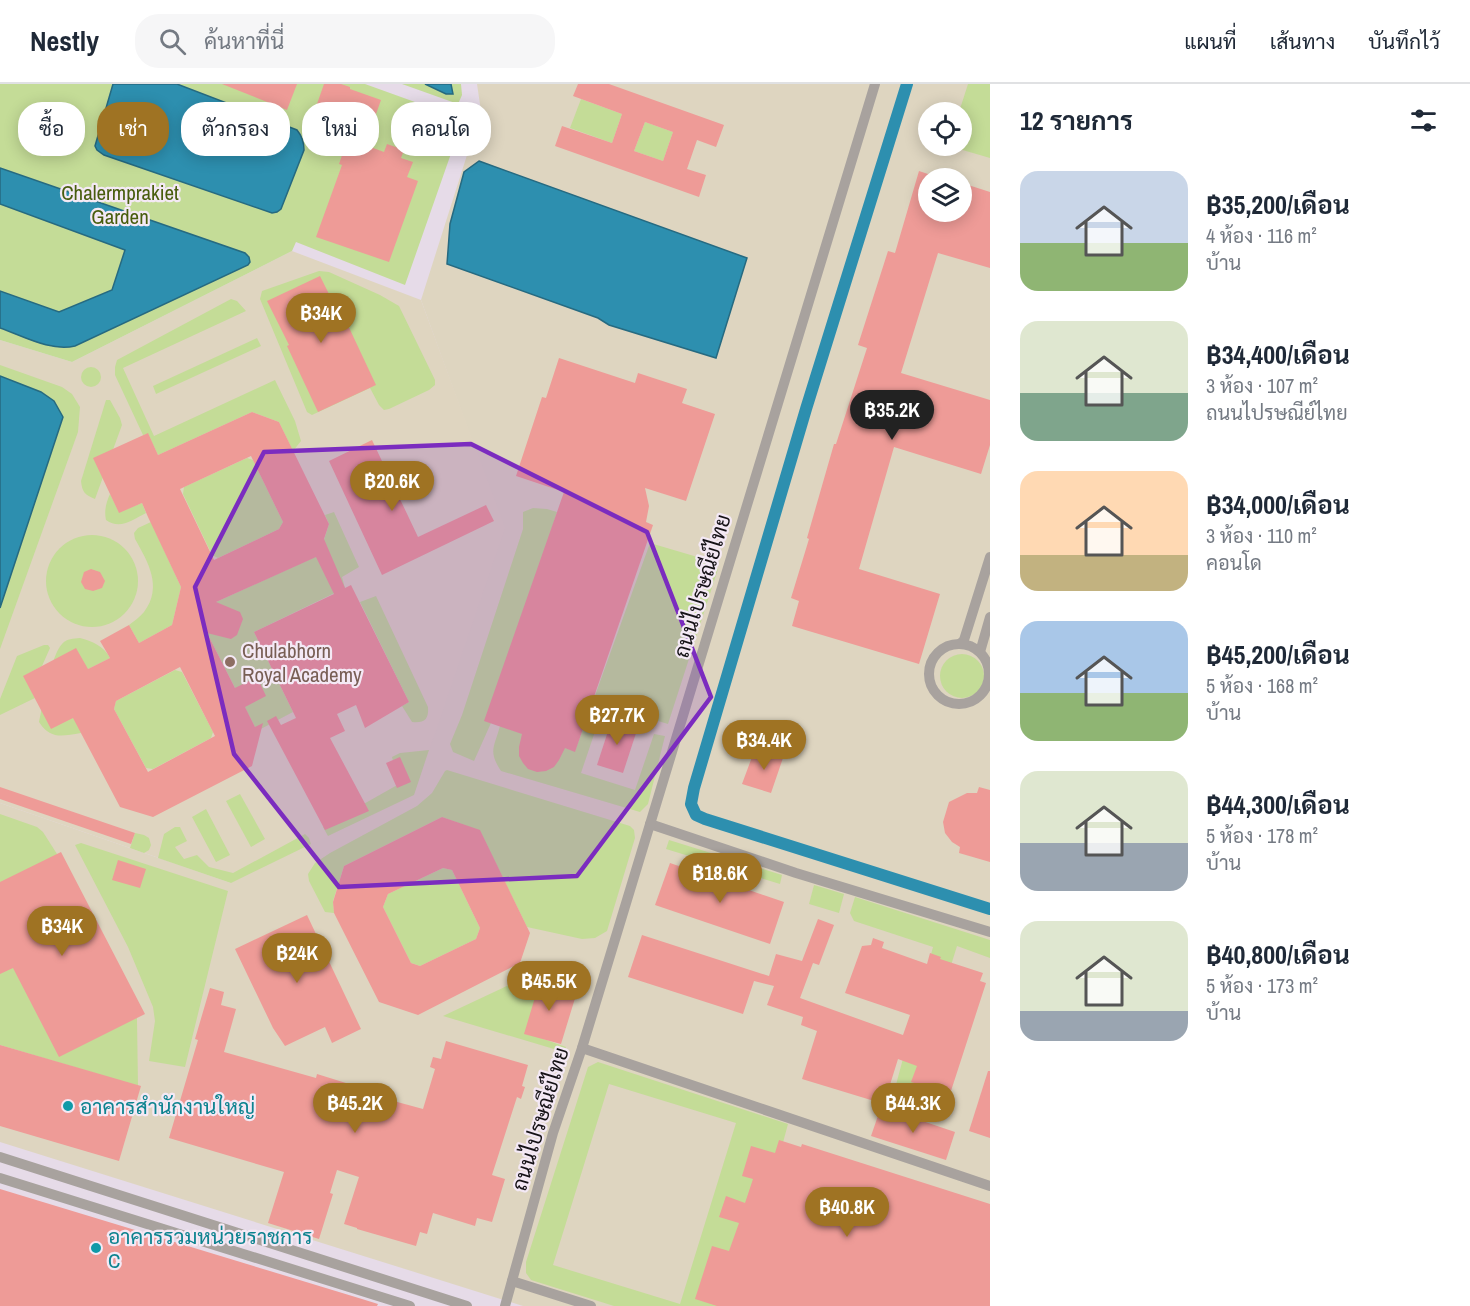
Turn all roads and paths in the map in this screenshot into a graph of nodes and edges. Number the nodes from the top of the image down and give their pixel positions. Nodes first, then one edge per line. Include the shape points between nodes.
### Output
1 (875, 84) edge
2 (990, 557) edge
3 (990, 617) edge
4 (960, 644) junction
5 (980, 652) junction
6 (990, 674) edge
7 (987, 693) edge
8 (650, 824) junction
9 (990, 932) edge
10 (582, 1048) junction
11 (0, 1157) edge
12 (0, 1178) edge
13 (990, 1186) edge
14 (512, 1281) junction
15 (463, 1305) edge
16 (410, 1306) edge
17 (505, 1306) edge
18 (591, 1306) edge

1 - 8 street, ถนนไปรษณีย์ไทย
2 - 4 street
3 - 5 street
4 - 5 street
4 - 7 street via 937,653 929,676 932,688 950,703 962,704
5 - 6 street
6 - 7 street
8 - 9 street
8 - 10 street, ถนนไปรษณีย์ไทย
10 - 13 street
10 - 14 street, ถนนไปรษณีย์ไทย
11 - 15 street
12 - 16 street
14 - 17 street, ถนนไปรษณีย์ไทย
14 - 18 street

